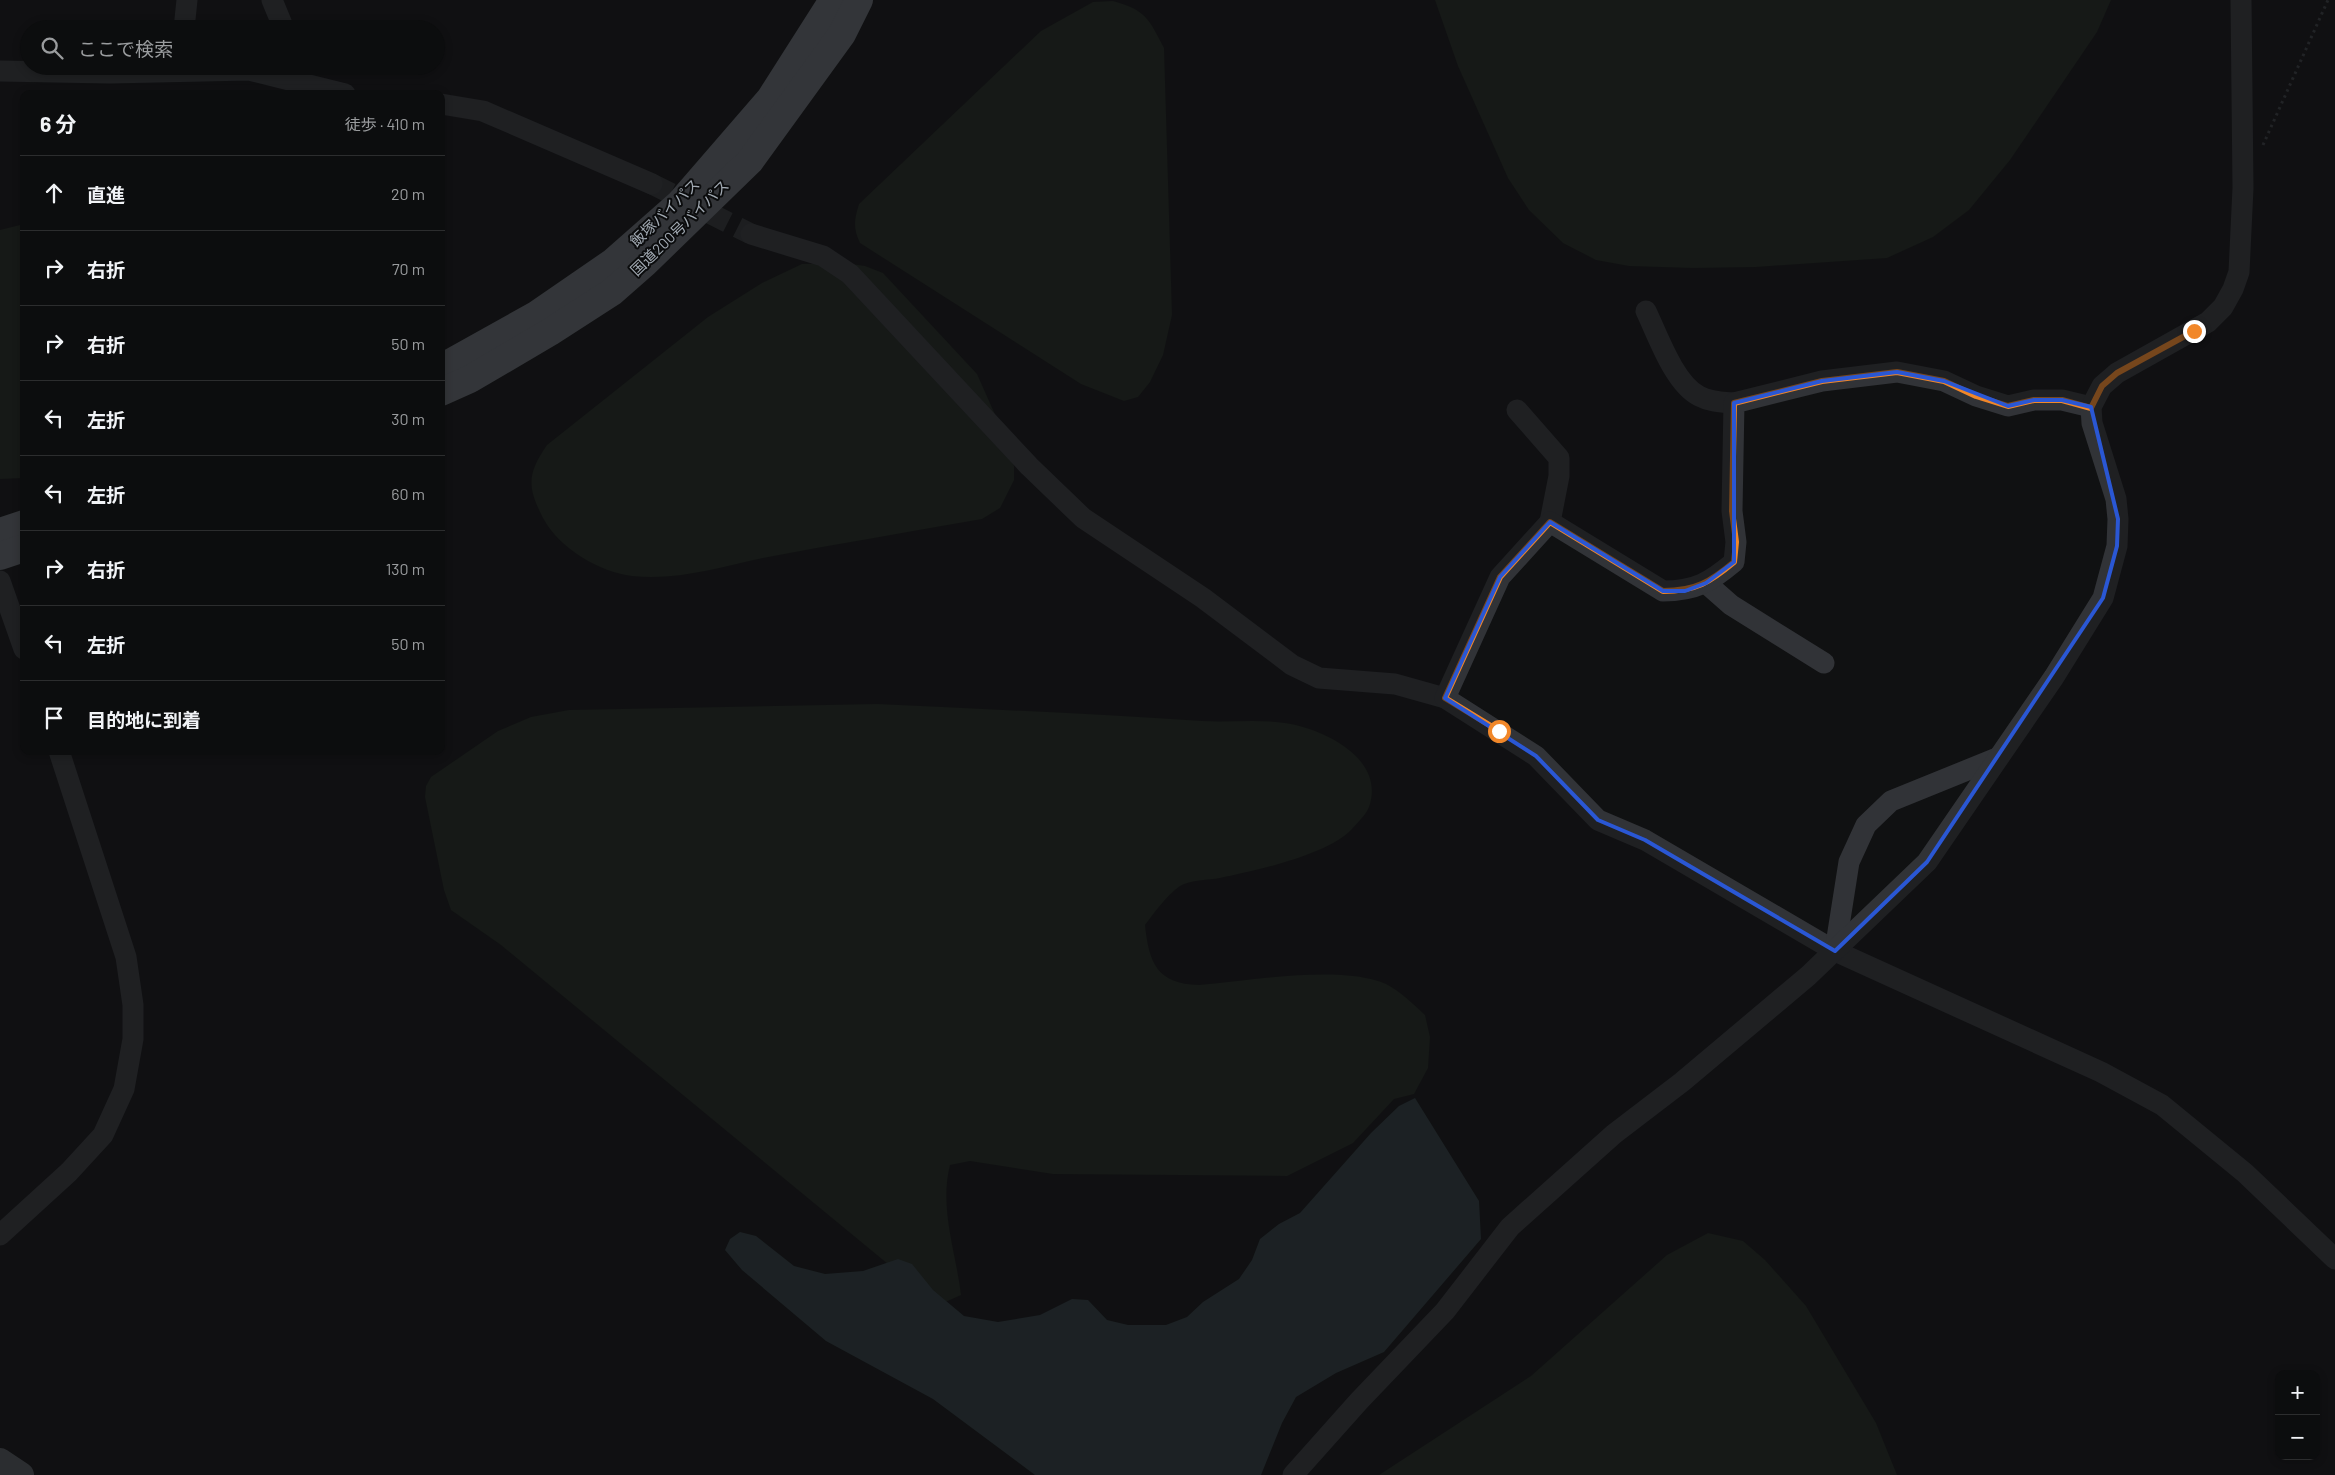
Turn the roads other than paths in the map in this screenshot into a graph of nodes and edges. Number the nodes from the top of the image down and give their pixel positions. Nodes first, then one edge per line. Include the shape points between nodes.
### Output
1 (187, 0) edge
2 (272, 0) edge
3 (833, 0) edge
4 (860, 0) edge
5 (2242, 0) edge
6 (185, 20) edge
7 (280, 20) edge
8 (0, 71) edge
9 (20, 71) edge
10 (304, 75) edge
11 (336, 90) edge
12 (445, 105) edge
13 (652, 184) tunnel mouth
14 (751, 234) tunnel mouth
15 (1646, 311) dead end
16 (445, 366) edge
17 (445, 390) edge
18 (1734, 403) junction
19 (2091, 408) junction
20 (1517, 410) dead end
21 (1550, 522) junction
22 (20, 525) edge
23 (0, 532) edge
24 (20, 549) edge
25 (0, 556) edge
26 (0, 581) edge
27 (1706, 583) junction
28 (20, 638) edge
29 (1824, 663) dead end
30 (1445, 698) junction
31 (60, 755) edge
32 (1997, 758) junction
33 (1835, 951) junction
34 (0, 1235) edge
35 (2335, 1259) edge
36 (0, 1461) edge
37 (21, 1475) edge
38 (1293, 1475) edge

1 - 6 street
2 - 7 street
3 - 16 highway, 飯塚バイパス via 770,99 680,203 613,262 543,310
4 - 17 highway, 国道200号バイパス via 842,34 750,160 645,263 612,292 550,332
5 - 19 street via 2243,198 2239,272 2233,289 2208,322 2117,373 2102,386
8 - 9 street
10 - 11 street
12 - 13 street via 483,112
14 - 30 street via 823,256 850,274 1029,466 1083,518 1203,598 1292,665 1319,678 1395,684
15 - 18 street via 1682,383 1699,396 1716,402
18 - 19 street via 1822,381 1897,372 1944,381 2008,406 2034,400 2062,400
18 - 27 street via 1734,562
19 - 32 street via 2092,423 2116,499 2117,546 2113,569 2103,598 2054,677
20 - 21 street via 1559,458 1559,476
21 - 27 street via 1663,591 1685,591
21 - 30 street via 1500,577
22 - 23 highway
24 - 25 highway
26 - 28 street
27 - 29 street via 1731,605
30 - 33 street via 1536,756 1598,820 1645,840
31 - 34 street via 126,957 133,1006 133,1039 124,1089 103,1135 69,1172
32 - 33 street via 1927,862
32 - 33 street via 1891,801 1866,825 1850,862
33 - 35 street via 2092,1068 2162,1105 2245,1173
33 - 38 street via 1682,1082 1614,1134 1510,1227 1445,1311
36 - 37 main road

